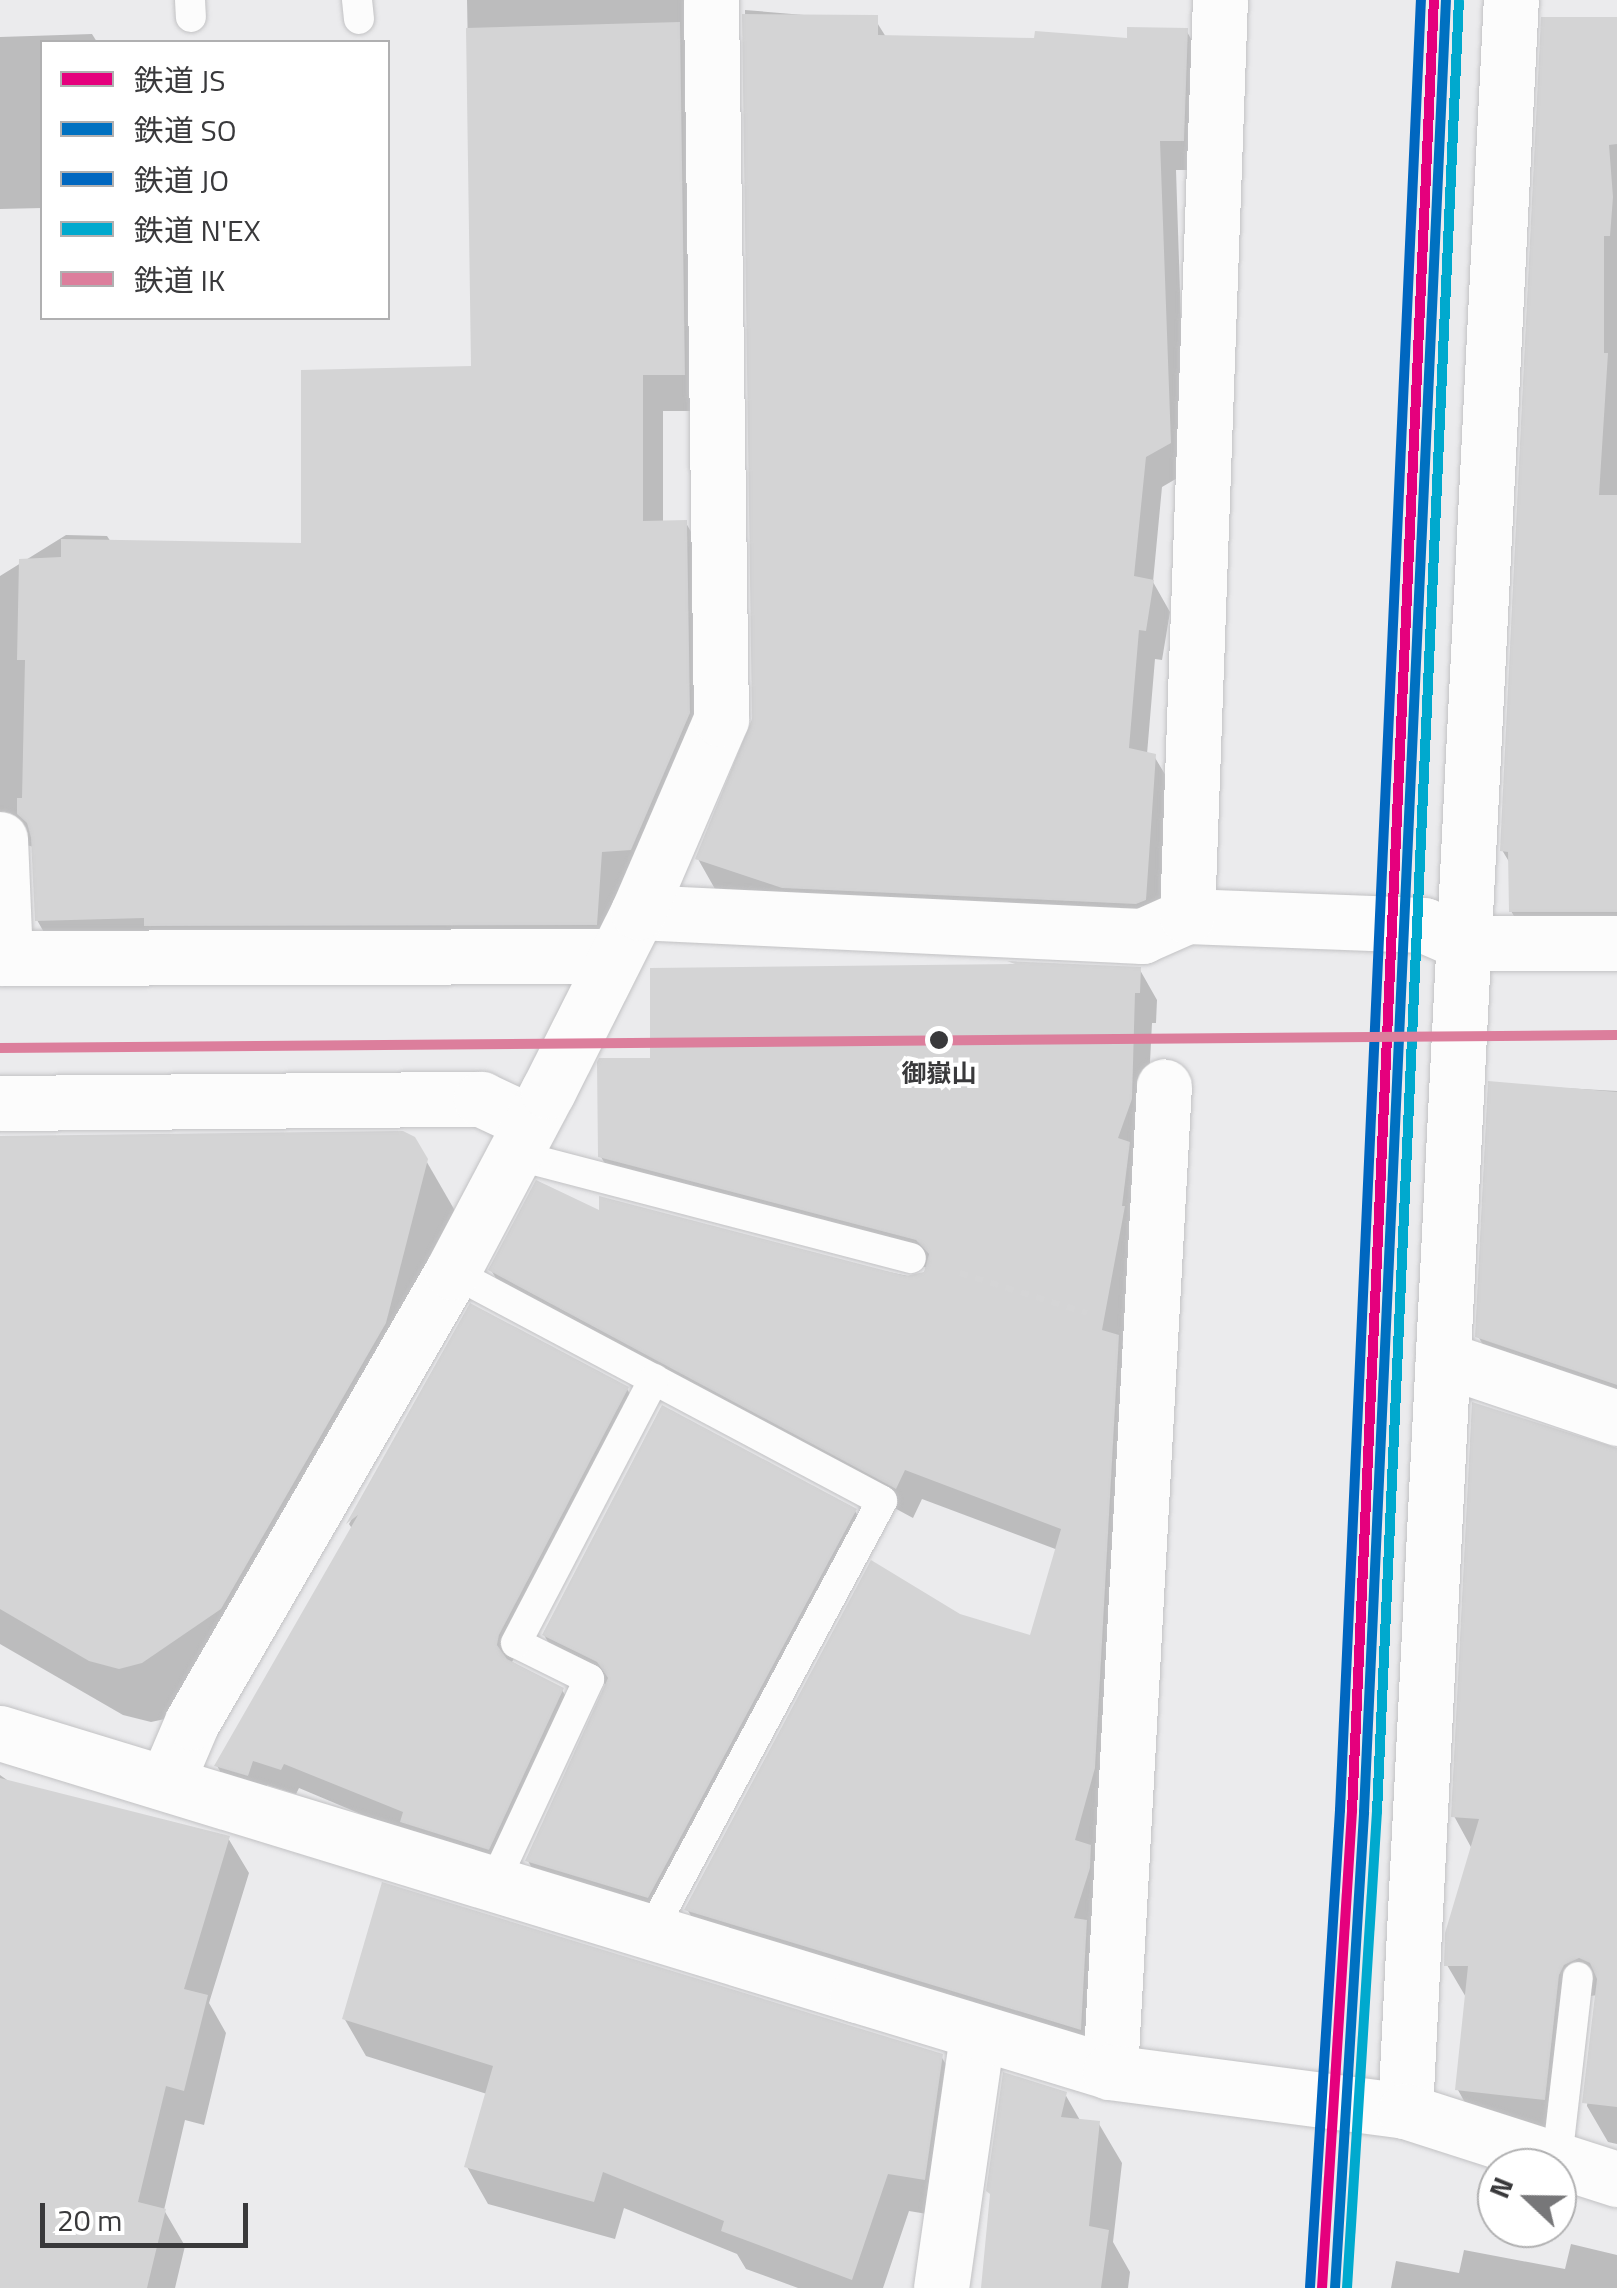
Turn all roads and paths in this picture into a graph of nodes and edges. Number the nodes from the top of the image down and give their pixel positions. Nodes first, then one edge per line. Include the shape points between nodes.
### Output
1 (711, 0) edge
2 (1220, 0) edge
3 (1511, 0) edge
4 (0, 839) edge
5 (1198, 917) junction
6 (625, 934) junction
7 (1444, 934) junction
8 (1617, 944) edge
9 (2, 958) edge
10 (1164, 1086) dead end
11 (0, 1104) edge
12 (522, 1138) junction
13 (911, 1258) joint
14 (452, 1272) junction
15 (1150, 1333) junction
16 (1443, 1359) junction
17 (654, 1379) junction
18 (1617, 1418) edge
19 (0, 1733) edge
20 (166, 1782) junction
21 (494, 1883) junction
22 (652, 1932) junction
23 (1578, 1977) dead end
24 (977, 2034) junction
25 (1128, 2075) junction
26 (1391, 2109) junction
27 (1518, 2148) edge
28 (1558, 2148) edge
29 (1577, 2167) edge
30 (1617, 2180) edge
31 (941, 2288) edge

1 - 6 street via 721,719
2 - 5 street
3 - 7 street
4 - 9 street
5 - 6 street via 1142,936
5 - 7 street
6 - 9 street
6 - 12 street
7 - 8 street
7 - 16 street
10 - 15 street
11 - 12 street via 481,1099
12 - 13 lane
12 - 14 street
13 - 15 path
14 - 17 lane
14 - 20 street via 192,1722
15 - 25 street
16 - 18 street
16 - 26 street
17 - 21 lane via 516,1644 589,1679
17 - 22 lane via 882,1501
19 - 20 street
20 - 21 street
21 - 22 street
22 - 24 street
23 - 28 lane
24 - 25 street
24 - 31 street
25 - 26 street
26 - 27 street
29 - 30 street

